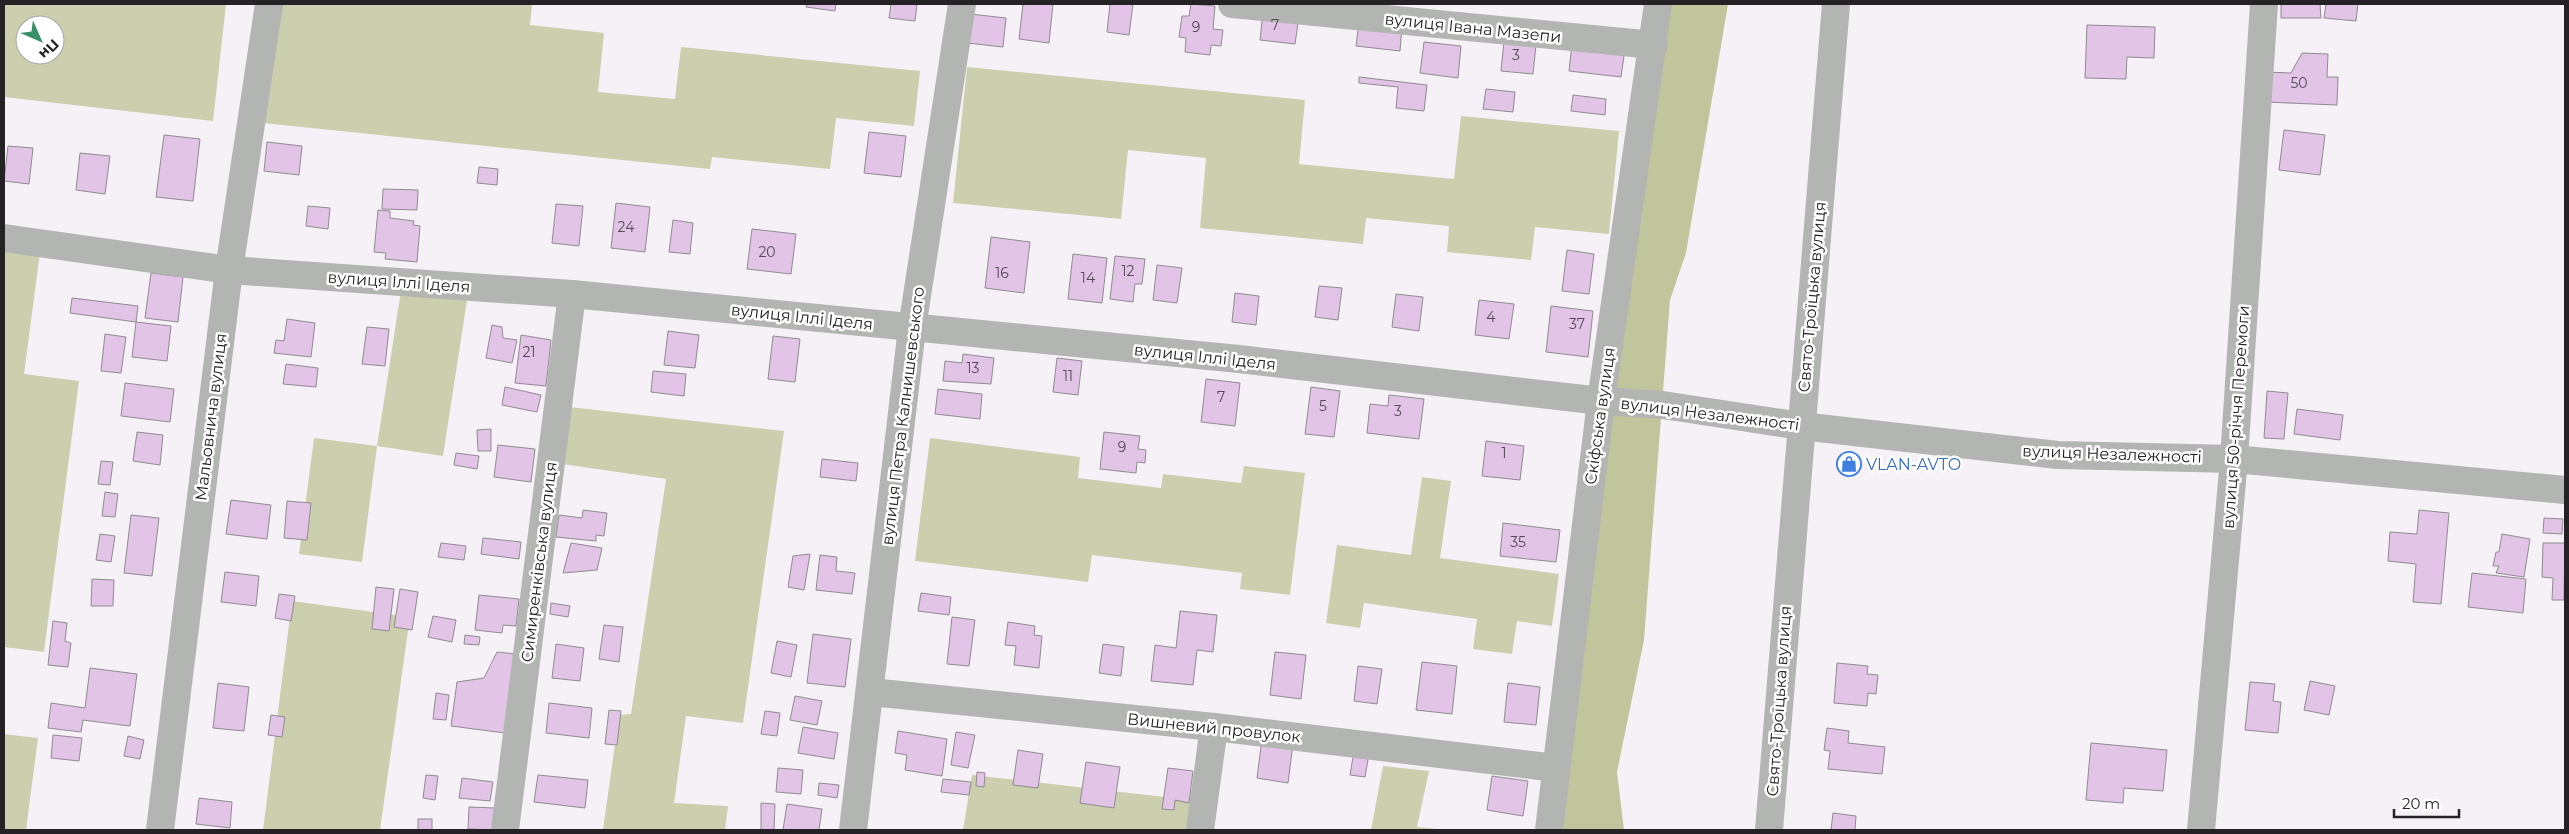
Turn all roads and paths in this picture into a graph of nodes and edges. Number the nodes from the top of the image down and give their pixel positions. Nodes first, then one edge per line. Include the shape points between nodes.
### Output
1 (269, 4) edge
2 (962, 4) edge
3 (1232, 4) edge
4 (1658, 4) edge
5 (1836, 4) edge
6 (2264, 4) edge
7 (1654, 45) junction
8 (4, 238) edge
9 (229, 270) junction
10 (572, 294) junction
11 (912, 328) junction
12 (1601, 401) junction
13 (1801, 426) junction
14 (2234, 459) junction
15 (2565, 490) edge
16 (871, 692) junction
17 (1214, 727) junction
18 (1556, 768) junction
19 (160, 830) edge
20 (505, 830) edge
21 (853, 830) edge
22 (1200, 830) edge
23 (1549, 830) edge
24 (1770, 830) edge
25 (2201, 830) edge

1 - 9 street, Мальовнича вулиця
2 - 11 street, вулиця Петра Калнишевського
3 - 7 street, вулиця Івана Мазепи
4 - 7 street, Скіфська вулиця
5 - 13 street, Свято-Троїцька вулиця
6 - 14 street, вулиця 50-річчя Перемоги
7 - 12 street, Скіфська вулиця
8 - 9 street, вулиця Іллі Іделя
9 - 10 street, вулиця Іллі Іделя
9 - 19 street, Мальовнича вулиця
10 - 11 street, вулиця Іллі Іделя
10 - 20 street, Симиренківська вулиця
11 - 12 street, вулиця Іллі Іделя via 1239,359
11 - 16 street, вулиця Петра Калнишевського
12 - 13 street, вулиця Незалежності via 1663,405
12 - 18 street, Скіфська вулиця
13 - 14 street, вулиця Незалежності via 2058,455
13 - 24 street, Свято-Троїцька вулиця
14 - 15 street, вулиця Незалежності
14 - 25 street, вулиця 50-річчя Перемоги
16 - 17 street, Вишневий провулок
16 - 21 street, вулиця Петра Калнишевського
17 - 18 street, Вишневий провулок
17 - 22 street
18 - 23 street, Скіфська вулиця

